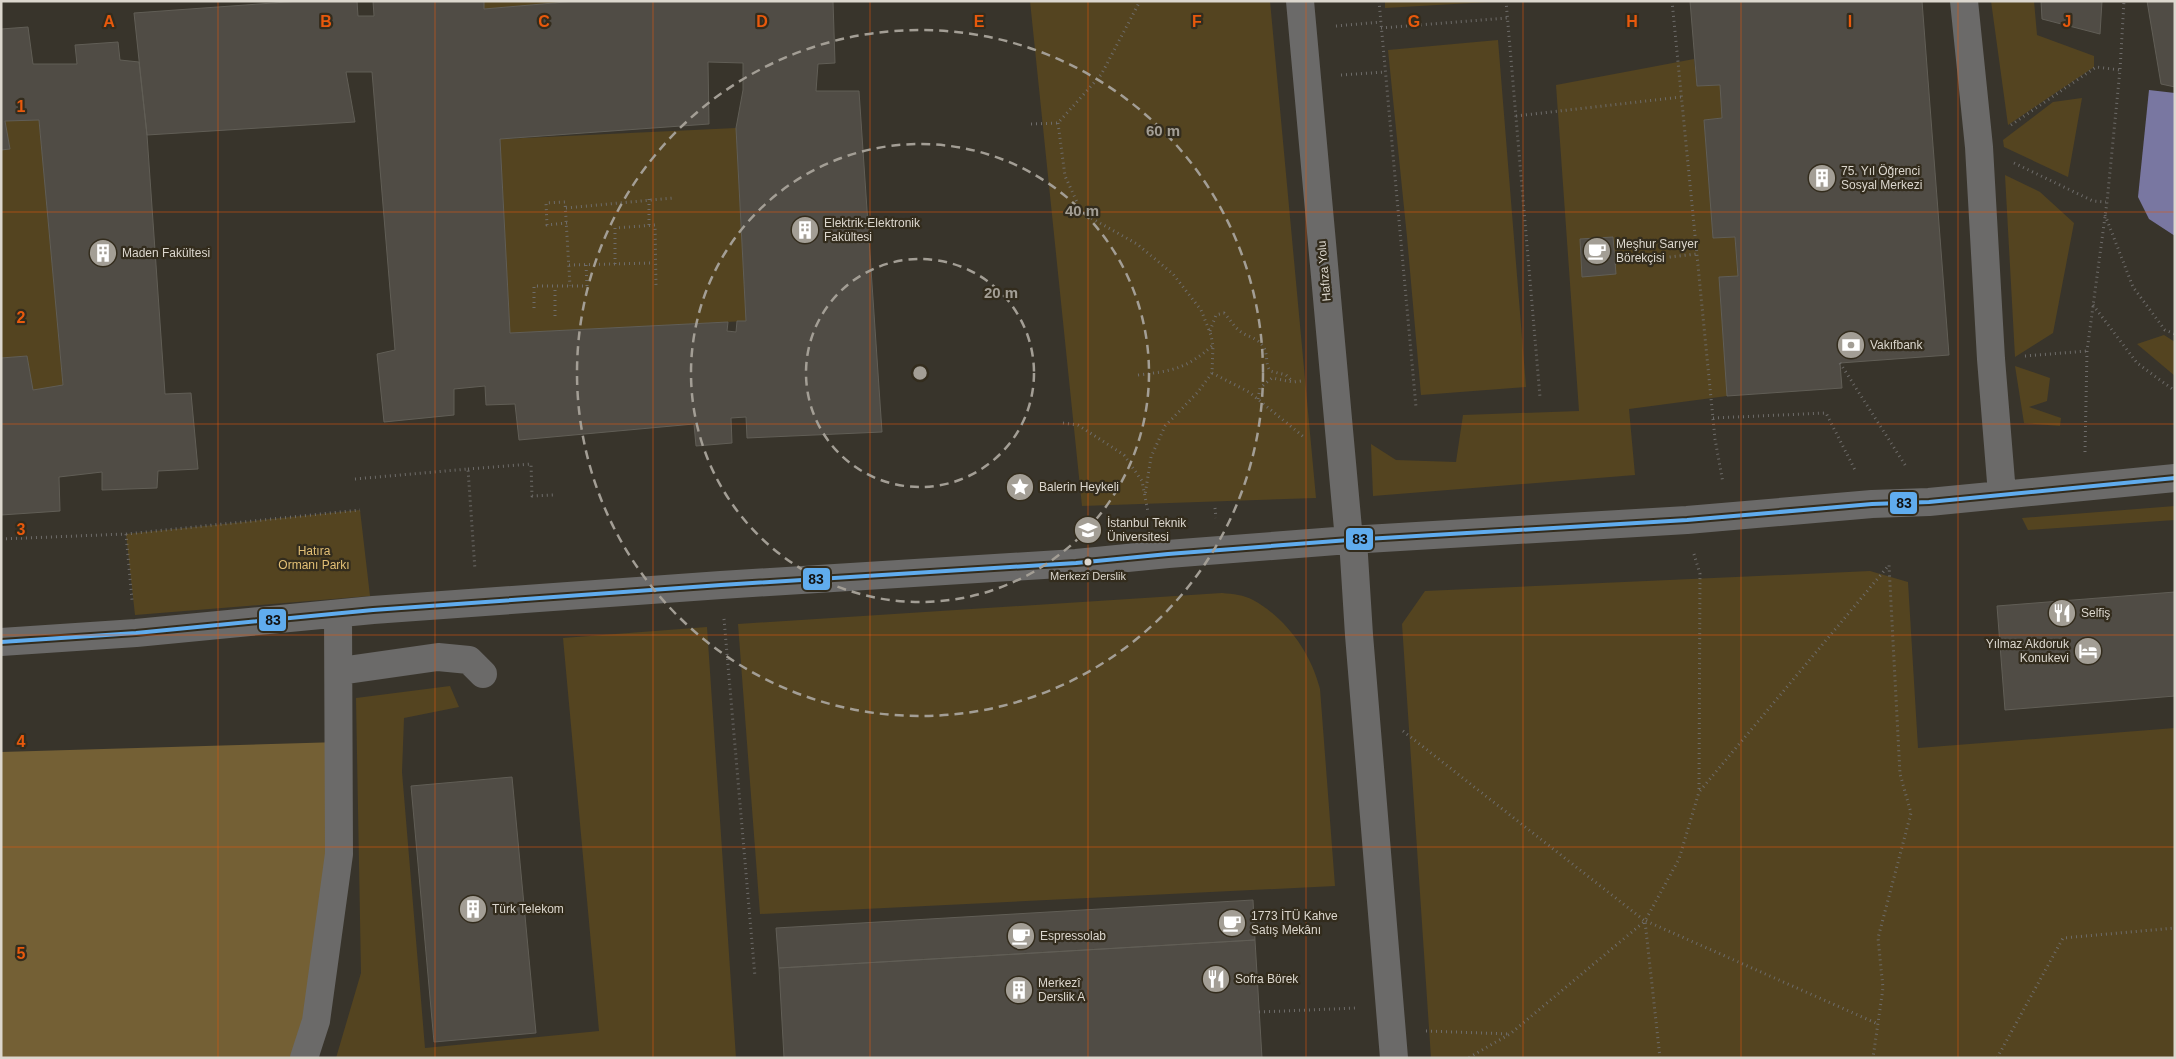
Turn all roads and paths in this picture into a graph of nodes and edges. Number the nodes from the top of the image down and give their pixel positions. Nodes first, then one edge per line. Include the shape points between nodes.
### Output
1 (1140, 1) edge
2 (1300, 1) edge
3 (1379, 1) edge
4 (1506, 1) edge
5 (1672, 1) edge
6 (1964, 1) edge
7 (2124, 1) edge
8 (1507, 18) junction
9 (1381, 22) junction
10 (1364, 23) dead end
11 (1381, 28) junction
12 (2120, 70) junction
13 (1385, 72) junction
14 (1369, 74) dead end
15 (1682, 97) junction
16 (1516, 116) junction
17 (1058, 123) junction
18 (1031, 124) dead end
19 (1979, 147) junction
20 (673, 198) dead end
21 (649, 199) junction
22 (2107, 202) junction
23 (566, 208) junction
24 (2105, 214) junction
25 (567, 223) junction
26 (649, 225) junction
27 (1697, 254) junction
28 (1615, 263) dead end
29 (615, 264) junction
30 (654, 264) junction
31 (569, 265) junction
32 (586, 265) junction
33 (555, 286) junction
34 (570, 286) junction
35 (656, 287) dead end
36 (2093, 306) junction
37 (534, 308) dead end
38 (555, 316) dead end
39 (1209, 332) junction
40 (2175, 334) edge
41 (1213, 346) junction
42 (2087, 351) junction
43 (1991, 359) junction
44 (1840, 363) dead end
45 (1212, 373) junction
46 (1138, 375) dead end
47 (1334, 376) junction
48 (1294, 382) junction
49 (2175, 391) edge
50 (1540, 398) dead end
51 (1258, 400) junction
52 (1416, 407) dead end
53 (1713, 418) junction
54 (1063, 423) dead end
55 (468, 469) junction
56 (1342, 469) junction
57 (2175, 478) edge
58 (355, 479) dead end
59 (2085, 485) junction
60 (2002, 494) junction
61 (554, 495) dead end
62 (1145, 495) junction
63 (1929, 502) junction
64 (1872, 504) junction
65 (360, 510) dead end
66 (1148, 512) dead end
67 (1728, 515) junction
68 (1687, 520) junction
69 (126, 534) junction
70 (1, 539) edge
71 (1351, 540) junction
72 (474, 551) dead end
73 (721, 585) junction
74 (338, 614) junction
75 (136, 633) junction
76 (1, 642) edge
77 (340, 671) junction
78 (483, 674) dead end
79 (1403, 731) dead end
80 (1699, 792) junction
81 (1645, 921) junction
82 (2175, 928) edge
83 (754, 977) dead end
84 (1366, 1007) dead end
85 (1259, 1012) dead end
86 (1878, 1024) junction
87 (1425, 1030) dead end
88 (1510, 1034) junction
89 (304, 1058) edge
90 (1394, 1058) edge
91 (1468, 1058) edge
92 (1660, 1058) edge
93 (1873, 1058) edge
94 (1997, 1058) edge

1 - 17 path via 1101,75
2 - 47 street, Hafıza Yolu
3 - 9 path
4 - 8 path
5 - 15 path
6 - 19 street
7 - 12 path
8 - 11 path
8 - 16 path
9 - 10 path
9 - 11 path
11 - 13 path
12 - 19 path via 2096,67
12 - 22 path
13 - 14 path
13 - 52 path
15 - 16 path
15 - 27 path
16 - 50 path
17 - 18 path
17 - 39 path via 1065,176 1082,213 1137,244 1173,274 1202,310
19 - 22 path via 2093,201
19 - 43 street
20 - 21 path
21 - 23 path
21 - 26 path
22 - 24 path
23 - 25 path
23 - 25 path via 566,202 546,203 547,225
24 - 36 path
24 - 40 path via 2133,287 2165,330
25 - 31 path
26 - 29 path via 615,228
26 - 30 path via 655,225
27 - 28 path
27 - 53 path
29 - 30 path
29 - 32 path
30 - 35 path
31 - 32 path
31 - 34 path
32 - 34 path via 587,286
33 - 34 path
33 - 37 path via 534,286
33 - 38 path
36 - 42 path
36 - 49 path via 2137,363
39 - 41 path
39 - 48 path via 1216,316 1224,313 1242,333 1262,345 1270,371 1286,375
41 - 45 path
41 - 46 path via 1179,368
42 - 43 path
42 - 59 path
43 - 60 street
44 - 63 path
45 - 51 path via 1236,384
45 - 62 path via 1165,426 1151,457
47 - 48 path
47 - 56 street, Hafıza Yolu
48 - 51 path via 1272,378 1260,388
51 - 56 path
53 - 64 path via 1826,414
53 - 67 path
54 - 62 path via 1078,425 1124,455 1142,481
55 - 58 path
55 - 61 path via 531,464 532,496
55 - 72 path
56 - 71 street, Hafıza Yolu
57 - 59 street
59 - 60 street
60 - 63 street
62 - 66 path
63 - 64 street
64 - 67 street
65 - 69 path
67 - 68 street
68 - 71 street
68 - 80 path via 1700,574
69 - 70 path
69 - 75 path
71 - 73 street via 1076,563
71 - 90 street, Hafıza Yolu
73 - 74 street
73 - 83 path
74 - 75 street
74 - 77 street
75 - 76 street
77 - 78 street via 438,657 469,660
77 - 89 street via 339,854 316,1021
79 - 81 path
80 - 81 path via 1679,858
80 - 86 path via 1889,565 1900,774 1912,813 1878,938 1883,988
81 - 86 path
81 - 88 path
81 - 92 path
82 - 94 path via 2063,938
84 - 85 path
86 - 93 path
87 - 88 path
88 - 91 path

